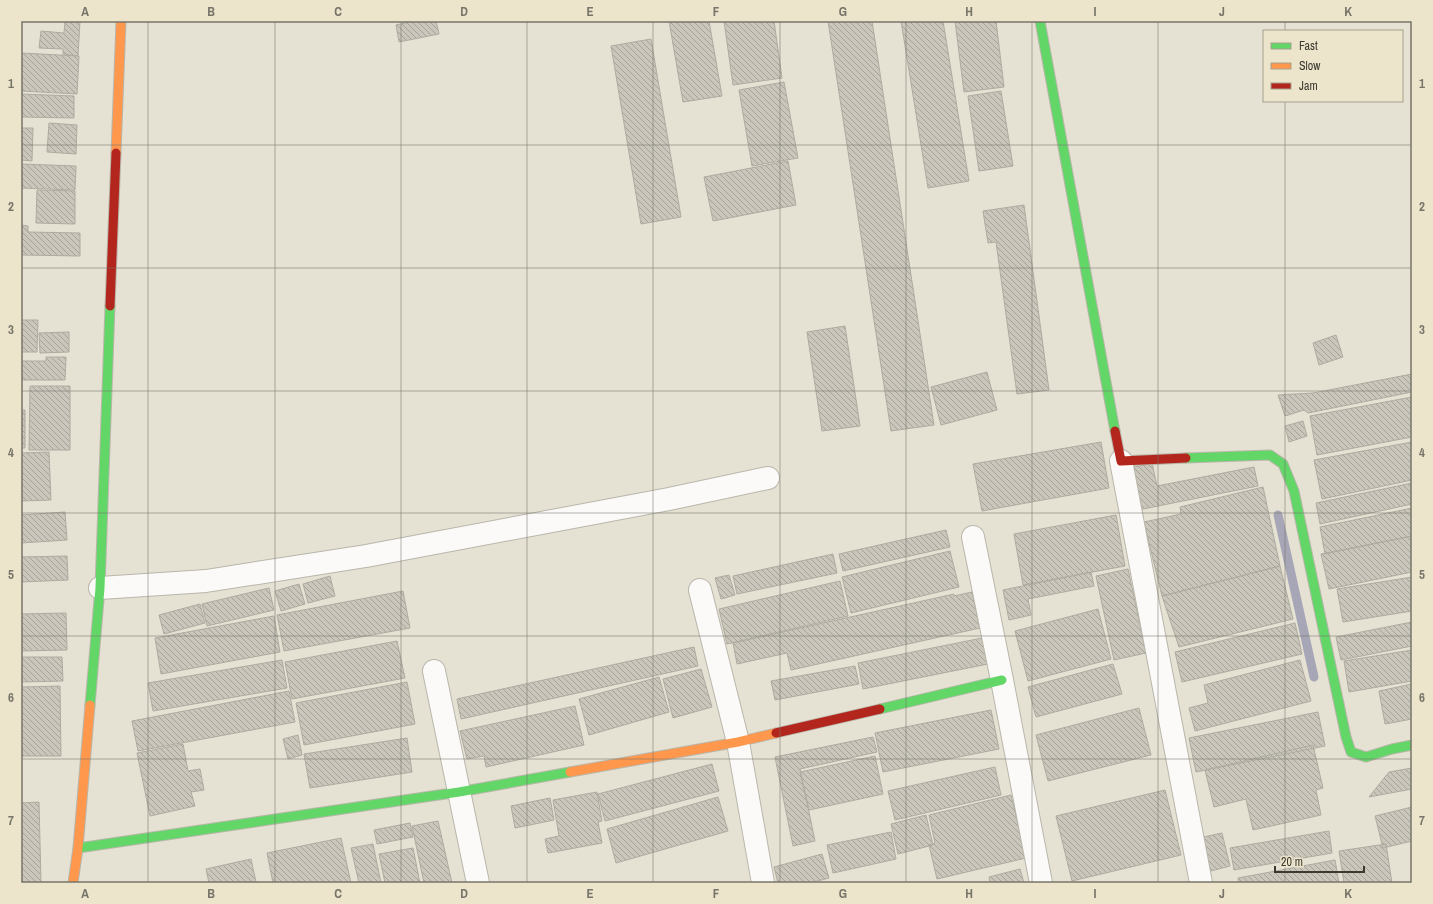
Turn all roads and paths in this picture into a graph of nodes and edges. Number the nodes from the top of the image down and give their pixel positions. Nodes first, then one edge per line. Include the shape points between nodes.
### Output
1 (121, 21) edge
2 (1040, 21) edge
3 (1121, 461) junction
4 (768, 478) dead end
5 (973, 537) dead end
6 (100, 588) junction
7 (700, 590) dead end
8 (434, 671) dead end
9 (1002, 680) junction
10 (738, 742) junction
11 (1412, 745) edge
12 (459, 792) junction
13 (78, 848) junction
14 (73, 883) edge
15 (478, 883) edge
16 (763, 883) edge
17 (1040, 883) edge
18 (1200, 883) edge

1 - 6 street
2 - 3 street
3 - 11 street via 1270,455 1283,464 1294,491 1351,752 1366,757
3 - 18 street
4 - 6 street via 366,556 206,581
5 - 9 street
6 - 13 street
7 - 10 street
8 - 12 street
9 - 10 street
9 - 17 street
10 - 12 street
10 - 16 street
12 - 13 street
12 - 15 street
13 - 14 street

